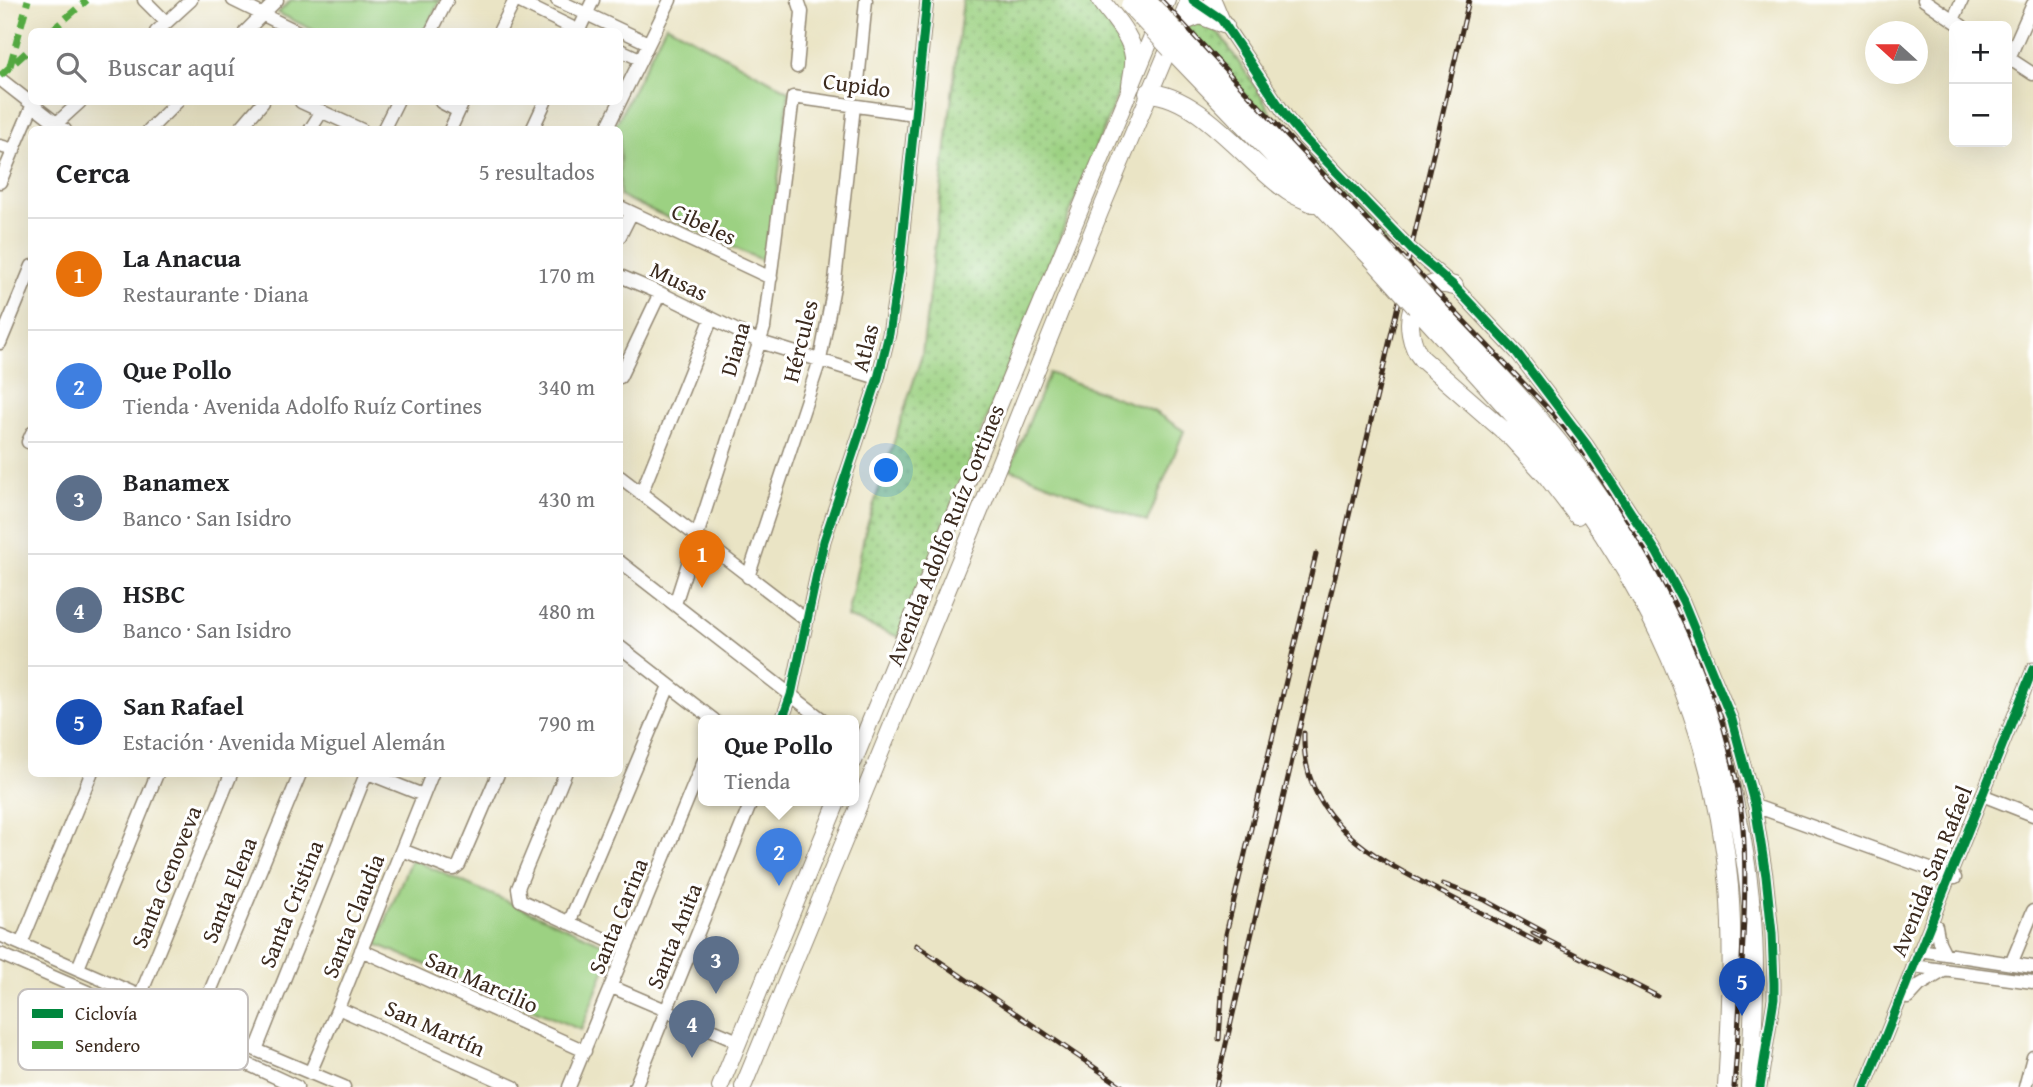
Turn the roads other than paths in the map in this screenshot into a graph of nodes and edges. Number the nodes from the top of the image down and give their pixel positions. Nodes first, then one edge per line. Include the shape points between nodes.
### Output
1 (144, 0) edge
2 (191, 0) edge
3 (233, 0) edge
4 (277, 0) edge
5 (447, 0) edge
6 (515, 0) edge
7 (557, 0) edge
8 (593, 0) edge
9 (670, 0) edge
10 (798, 0) edge
11 (866, 0) edge
12 (927, 0) edge
13 (1101, 0) edge
14 (1160, 0) edge
15 (1167, 0) edge
16 (1191, 0) edge
17 (1213, 0) edge
18 (1924, 0) edge
19 (1962, 0) edge
20 (1134, 2) edge
21 (2032, 11) edge
22 (586, 14) junction
23 (262, 15) junction
24 (1955, 21) edge
25 (1958, 21) edge
26 (166, 22) junction
27 (1224, 22) junction
28 (160, 28) edge
29 (250, 28) edge
30 (290, 28) edge
31 (433, 28) edge
32 (501, 28) edge
33 (573, 28) edge
34 (580, 28) edge
35 (616, 28) edge
36 (623, 31) edge
37 (1124, 32) junction
38 (1176, 36) junction
39 (648, 43) junction
40 (2012, 50) edge
41 (623, 51) edge
42 (640, 59) junction
43 (2012, 61) edge
44 (797, 67) dead end
45 (2033, 74) edge
46 (0, 79) edge
47 (858, 82) dead end
48 (1131, 85) junction
49 (1149, 93) junction
50 (623, 94) edge
51 (793, 97) joint
52 (28, 100) edge
53 (33, 105) edge
54 (34, 105) edge
55 (78, 105) edge
56 (174, 105) edge
57 (260, 105) edge
58 (309, 105) edge
59 (396, 105) edge
60 (544, 105) edge
61 (618, 105) edge
62 (461, 106) edge
63 (854, 106) junction
64 (322, 111) junction
65 (914, 114) junction
66 (61, 126) edge
67 (153, 126) edge
68 (242, 126) edge
69 (313, 126) edge
70 (354, 126) edge
71 (385, 126) edge
72 (452, 126) edge
73 (534, 126) edge
74 (608, 126) edge
75 (0, 146) edge
76 (13, 150) junction
77 (0, 183) edge
78 (1319, 205) junction
79 (625, 211) edge
80 (1373, 250) junction
81 (28, 276) edge
82 (623, 277) edge
83 (771, 278) junction
84 (1454, 286) junction
85 (660, 293) junction
86 (1421, 302) junction
87 (711, 320) junction
88 (760, 342) junction
89 (0, 344) edge
90 (820, 360) junction
91 (623, 371) edge
92 (878, 378) junction
93 (623, 479) edge
94 (641, 494) junction
95 (697, 536) junction
96 (623, 564) edge
97 (1626, 572) junction
98 (748, 577) junction
99 (675, 604) junction
100 (806, 620) junction
101 (623, 649) edge
102 (2033, 669) edge
103 (669, 686) junction
104 (2033, 688) edge
105 (791, 695) junction
106 (707, 715) edge
107 (784, 715) edge
108 (817, 715) edge
109 (859, 744) edge
110 (859, 752) edge
111 (877, 761) junction
112 (698, 775) edge
113 (90, 777) edge
114 (156, 777) edge
115 (230, 777) edge
116 (299, 777) edge
117 (367, 777) edge
118 (376, 777) edge
119 (431, 777) edge
120 (497, 777) edge
121 (564, 777) edge
122 (423, 794) junction
123 (1985, 795) junction
124 (859, 805) edge
125 (750, 806) edge
126 (836, 806) edge
127 (859, 806) edge
128 (1755, 806) junction
129 (2033, 815) edge
130 (402, 850) junction
131 (1952, 877) junction
132 (2033, 911) edge
133 (569, 923) junction
134 (1936, 926) junction
135 (0, 935) edge
136 (609, 941) dead end
137 (21, 944) junction
138 (361, 950) junction
139 (1923, 951) junction
140 (0, 954) edge
141 (1945, 954) junction
142 (2011, 964) junction
143 (1916, 967) junction
144 (2033, 967) edge
145 (78, 968) junction
146 (1945, 970) junction
147 (2033, 982) edge
148 (612, 987) junction
149 (81, 989) edge
150 (124, 989) edge
151 (143, 989) edge
152 (211, 989) edge
153 (1908, 998) junction
154 (338, 1008) junction
155 (666, 1009) junction
156 (738, 1041) junction
157 (248, 1046) edge
158 (256, 1050) junction
159 (585, 1051) junction
160 (2033, 1057) edge
161 (248, 1064) edge
162 (310, 1073) junction
163 (1757, 1085) edge
164 (297, 1087) edge
165 (344, 1087) edge
166 (514, 1087) edge
167 (569, 1087) edge
168 (635, 1087) edge
169 (720, 1087) edge
170 (743, 1087) edge
171 (1727, 1087) edge
172 (1865, 1087) edge
173 (1873, 1087) edge
174 (2025, 1087) edge

1 - 26 street
2 - 26 street
3 - 23 street
4 - 23 street
5 - 31 street
6 - 32 street
6 - 33 street
7 - 22 street
8 - 22 street
9 - 39 street
10 - 44 street via 802,12
11 - 47 street
12 - 65 street, Atlas
13 - 37 highway
14 - 37 street via 1148,24 1139,31
15 - 48 main road, Avenida Adolfo Ruíz Cortines
16 - 27 street
16 - 38 main road, Avenida Adolfo Ruíz Cortines
17 - 27 main road
18 - 24 street
19 - 25 street
20 - 38 highway, bridge
21 - 40 street
22 - 34 street
22 - 35 street
23 - 29 street
23 - 30 street
26 - 28 street
27 - 38 main road via 1200,16
27 - 84 street via 1288,120 1412,250
36 - 39 street
37 - 48 highway via 1134,55
38 - 49 main road, Avenida Adolfo Ruíz Cortines
38 - 78 highway
38 - 80 highway
39 - 42 street
41 - 42 street
42 - 50 street
43 - 45 street
46 - 52 street
48 - 109 main road, Avenida Adolfo Ruíz Cortines
49 - 78 highway via 1165,95 1188,107 1284,189
49 - 111 main road, Avenida Adolfo Ruíz Cortines
51 - 63 street, Cupido
51 - 83 street, Diana
53 - 76 street
54 - 66 street
55 - 66 street
56 - 67 street
57 - 68 street
58 - 64 street
59 - 71 street
60 - 73 street
61 - 74 street
62 - 72 street
63 - 65 street, Cupido
63 - 90 street, Hércules via 835,281
64 - 69 street
64 - 70 street
65 - 92 street, Atlas via 893,312
75 - 76 street
76 - 77 street
78 - 80 highway
79 - 83 street, Cibeles
80 - 86 highway, bridge
81 - 89 street
82 - 85 street, Musas
83 - 88 street, Diana
84 - 97 highway via 1435,283 1415,300 1410,326 1416,351 1510,436
84 - 128 street via 1517,353 1577,431 1657,553 1728,706
85 - 87 street, Musas
85 - 91 street
86 - 97 highway via 1571,487
86 - 163 highway via 1543,425 1573,462 1645,570 1687,657 1727,776 1747,871
87 - 88 street, Musas
87 - 94 street
88 - 90 street, Musas
88 - 95 street, Diana
90 - 92 street, Musas
90 - 98 street, Hércules
92 - 100 street, Atlas via 824,541
93 - 94 street
94 - 95 street
95 - 98 street
95 - 99 street, Diana
96 - 99 street
97 - 171 highway via 1676,670 1703,742 1714,791 1732,943
98 - 100 street
99 - 105 street
100 - 105 street, Atlas
101 - 103 street
102 - 123 street, Avenida San Rafael
103 - 106 street
103 - 133 street
104 - 123 street, Avenida San Rafael
105 - 107 street
105 - 108 street
110 - 111 street
111 - 124 main road, Avenida Adolfo Ruíz Cortines
112 - 148 street, Santa Carina
113 - 137 street
114 - 145 street
115 - 151 street, Santa Genoveva
116 - 152 street, Santa Elena
117 - 158 street, Santa Cristina
118 - 122 street
119 - 122 street, Santa Claudia
120 - 130 street via 454,869
121 - 133 street via 518,888 520,900
122 - 130 street, Santa Claudia
123 - 129 street
123 - 131 street, Avenida San Rafael
125 - 155 street, Santa Anita
126 - 156 main road
127 - 170 main road, Avenida Adolfo Ruíz Cortines
128 - 131 street
128 - 163 street via 1770,902 1774,983
130 - 138 street, Santa Claudia
131 - 134 street, Avenida San Rafael
131 - 139 street, Avenida San Rafael
132 - 142 street
133 - 136 street
134 - 139 street, Avenida San Rafael
134 - 141 street
135 - 137 street
137 - 145 street
138 - 154 street, Santa Claudia
138 - 159 street, San Marcilio
139 - 141 street
139 - 143 street, Avenida San Rafael
140 - 149 street
141 - 142 street
142 - 144 street
143 - 146 street
143 - 153 street, Avenida San Rafael
143 - 172 street, Avenida San Rafael
145 - 150 street
146 - 147 street
146 - 153 street
148 - 155 street
148 - 159 street, Santa Carina
153 - 173 street, Avenida San Rafael
154 - 162 street, Santa Claudia
154 - 166 street, San Martín
155 - 156 street
155 - 168 street, Santa Anita
156 - 169 main road
157 - 158 street
158 - 162 street
159 - 167 street, Santa Carina
160 - 174 street
161 - 164 street
162 - 165 street

